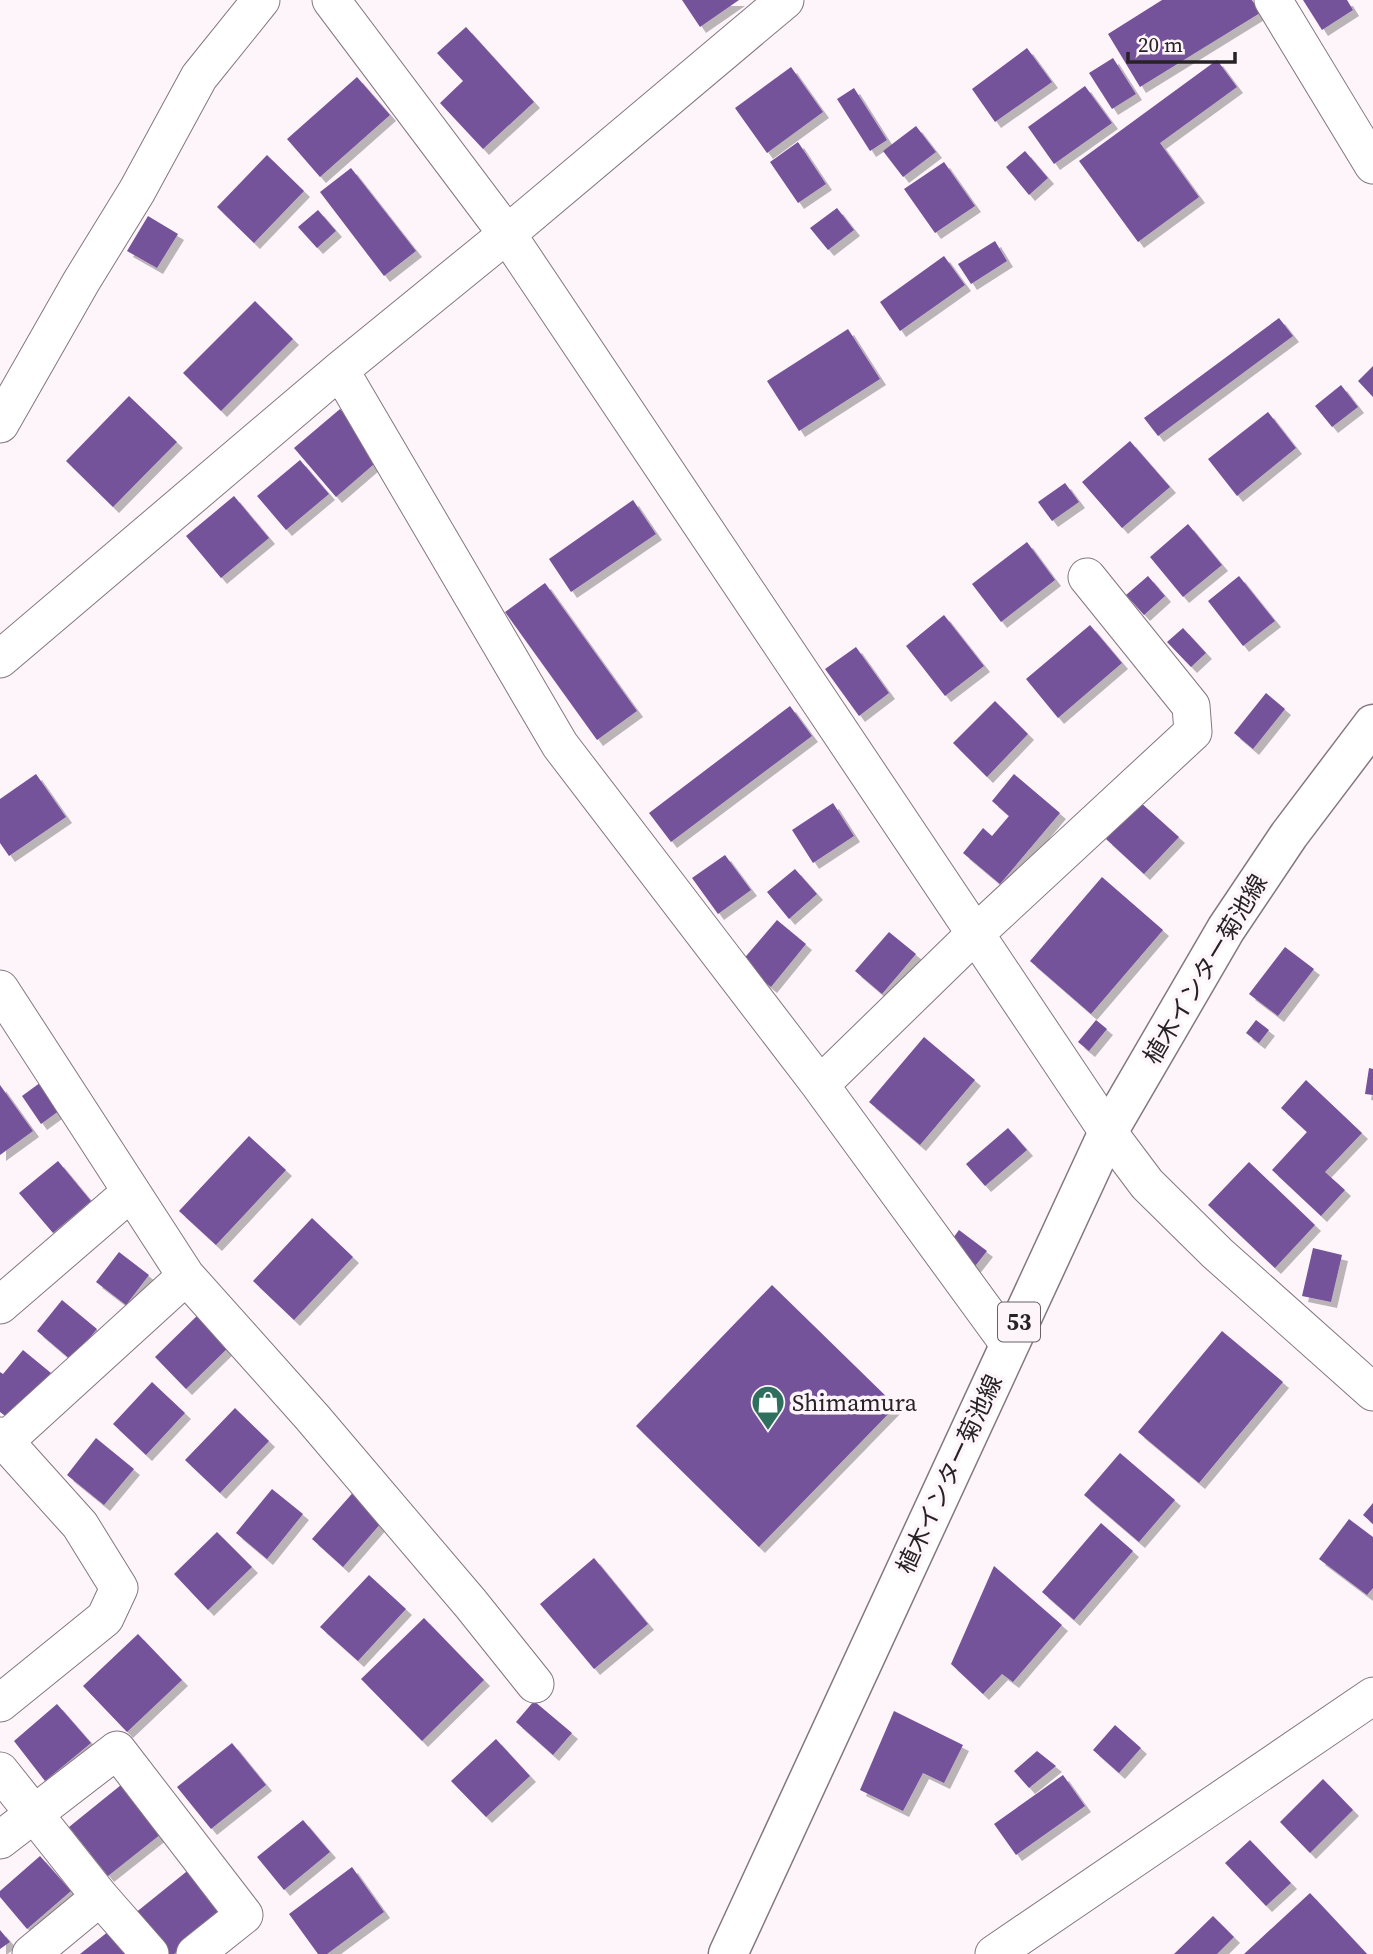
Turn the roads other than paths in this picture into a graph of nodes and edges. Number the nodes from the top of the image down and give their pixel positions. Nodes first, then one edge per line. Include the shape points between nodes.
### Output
1 (261, 0) edge
2 (331, 0) edge
3 (785, 0) edge
4 (1273, 0) edge
5 (1373, 165) edge
6 (507, 234) junction
7 (340, 370) junction
8 (0, 424) edge
9 (1087, 577) dead end
10 (0, 659) edge
11 (1373, 724) edge
12 (975, 934) junction
13 (0, 990) edge
14 (820, 1084) junction
15 (1108, 1132) junction
16 (131, 1192) junction
17 (186, 1276) junction
18 (0, 1305) edge
19 (1009, 1344) junction
20 (1373, 1392) edge
21 (3, 1438) edge
22 (535, 1684) dead end
23 (1373, 1696) edge
24 (0, 1703) edge
25 (0, 1771) edge
26 (33, 1813) junction
27 (0, 1840) edge
28 (100, 1897) junction
29 (31, 1954) edge
30 (150, 1954) edge
31 (195, 1954) edge
32 (728, 1954) edge
33 (994, 1954) edge

1 - 8 street via 199,77
2 - 6 street
3 - 6 street
4 - 5 street
6 - 7 street
6 - 12 street
7 - 10 street
7 - 14 street via 560,745
9 - 12 street via 1191,706 1192,732
11 - 15 main road, 植木インター菊池線 / 53 via 1233,918
12 - 14 street
12 - 15 street
13 - 16 street
14 - 19 street
15 - 19 main road, 植木インター菊池線 / 53
15 - 20 street via 1147,1184 1217,1253
16 - 17 street
16 - 18 street
17 - 21 street
17 - 22 street via 339,1448
19 - 32 main road, 植木インター菊池線 / 53
21 - 24 street via 80,1525 119,1588 105,1618
23 - 33 street
25 - 26 street
26 - 27 street
26 - 28 street
26 - 31 street via 117,1750 244,1914
28 - 29 street
28 - 30 street

